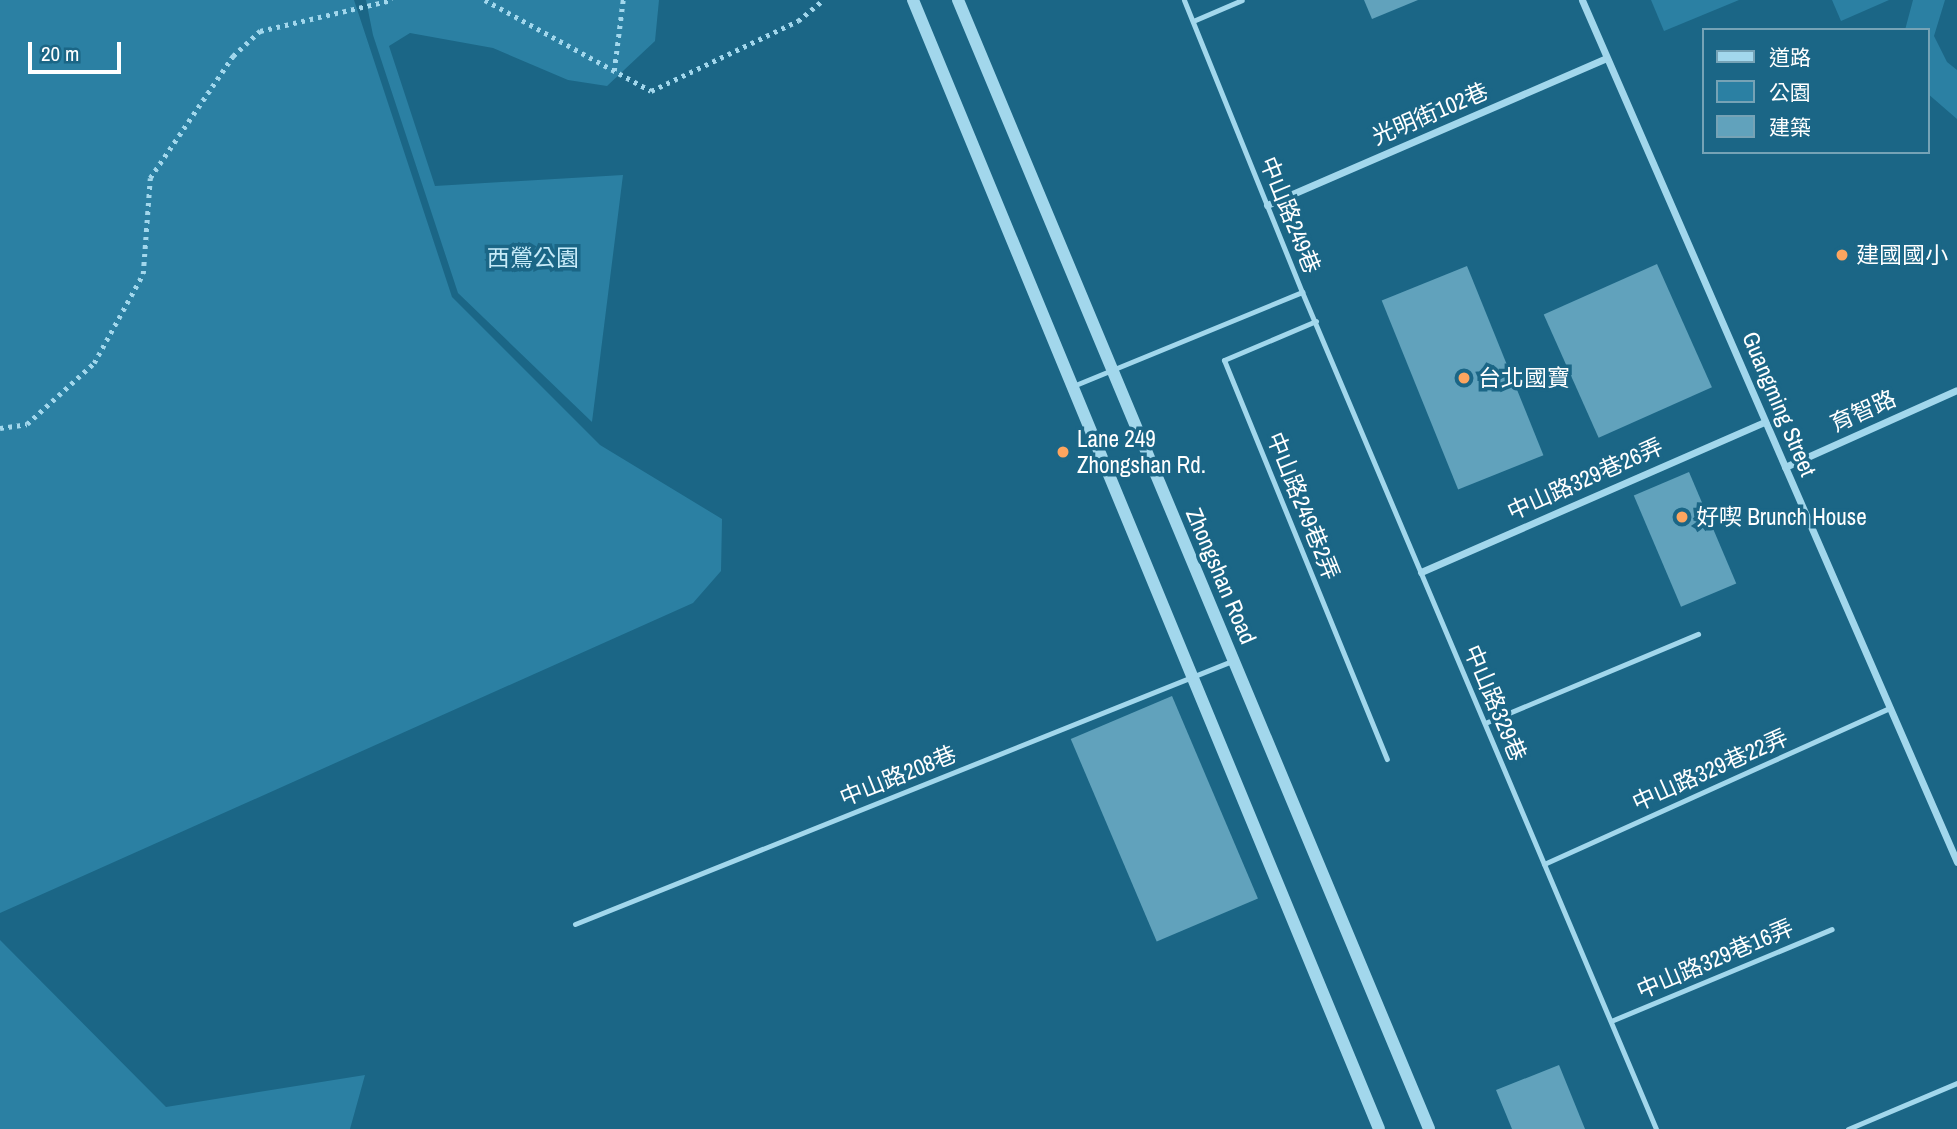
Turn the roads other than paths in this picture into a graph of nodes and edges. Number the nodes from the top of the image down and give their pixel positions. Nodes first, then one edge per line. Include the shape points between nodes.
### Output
1 (913, 0) edge
2 (958, 0) edge
3 (1184, 0) edge
4 (1242, 0) edge
5 (1582, 0) edge
6 (1193, 21) junction
7 (1607, 58) junction
8 (1268, 205) junction
9 (1302, 292) junction
10 (1316, 321) junction
11 (1112, 369) junction
12 (1073, 386) junction
13 (1957, 390) edge
14 (1765, 422) junction
15 (1785, 467) junction
16 (1421, 572) junction
17 (1698, 634) dead end
18 (1233, 660) junction
19 (1193, 677) junction
20 (1890, 708) junction
21 (1485, 723) junction
22 (1387, 759) dead end
23 (1957, 862) edge
24 (1544, 864) junction
25 (575, 924) dead end
26 (1832, 929) dead end
27 (1611, 1021) junction
28 (1957, 1083) edge
29 (1380, 1129) edge
30 (1429, 1129) edge
31 (1656, 1129) edge
32 (1848, 1129) edge

1 - 12 street
2 - 11 street, Zhongshan Road
3 - 6 lane, 中山路249巷
4 - 6 lane
5 - 7 street, Guangming Street
6 - 8 lane, 中山路249巷
7 - 8 street, 光明街102巷
7 - 14 street, Guangming Street
8 - 9 lane, 中山路249巷
9 - 10 lane, 中山路329巷
9 - 11 lane, 中山路249巷
10 - 16 lane, 中山路329巷
10 - 22 lane, 中山路249巷2弄 via 1224,360
11 - 12 lane, 中山路249巷
11 - 18 street, Zhongshan Road
12 - 19 street
13 - 15 street, 育智路
14 - 15 street, Guangming Street
14 - 16 street, 中山路329巷26弄
15 - 20 street, Guangming Street
16 - 21 lane, 中山路329巷
17 - 21 lane
18 - 19 lane, 中山路208巷
18 - 30 street, Zhongshan Road
19 - 25 lane, 中山路208巷
19 - 29 street
20 - 23 street, Guangming Street
20 - 24 lane, 中山路329巷22弄
21 - 24 lane, 中山路329巷
24 - 27 lane, 中山路329巷
26 - 27 lane, 中山路329巷16弄
27 - 31 lane, 中山路329巷
28 - 32 lane

